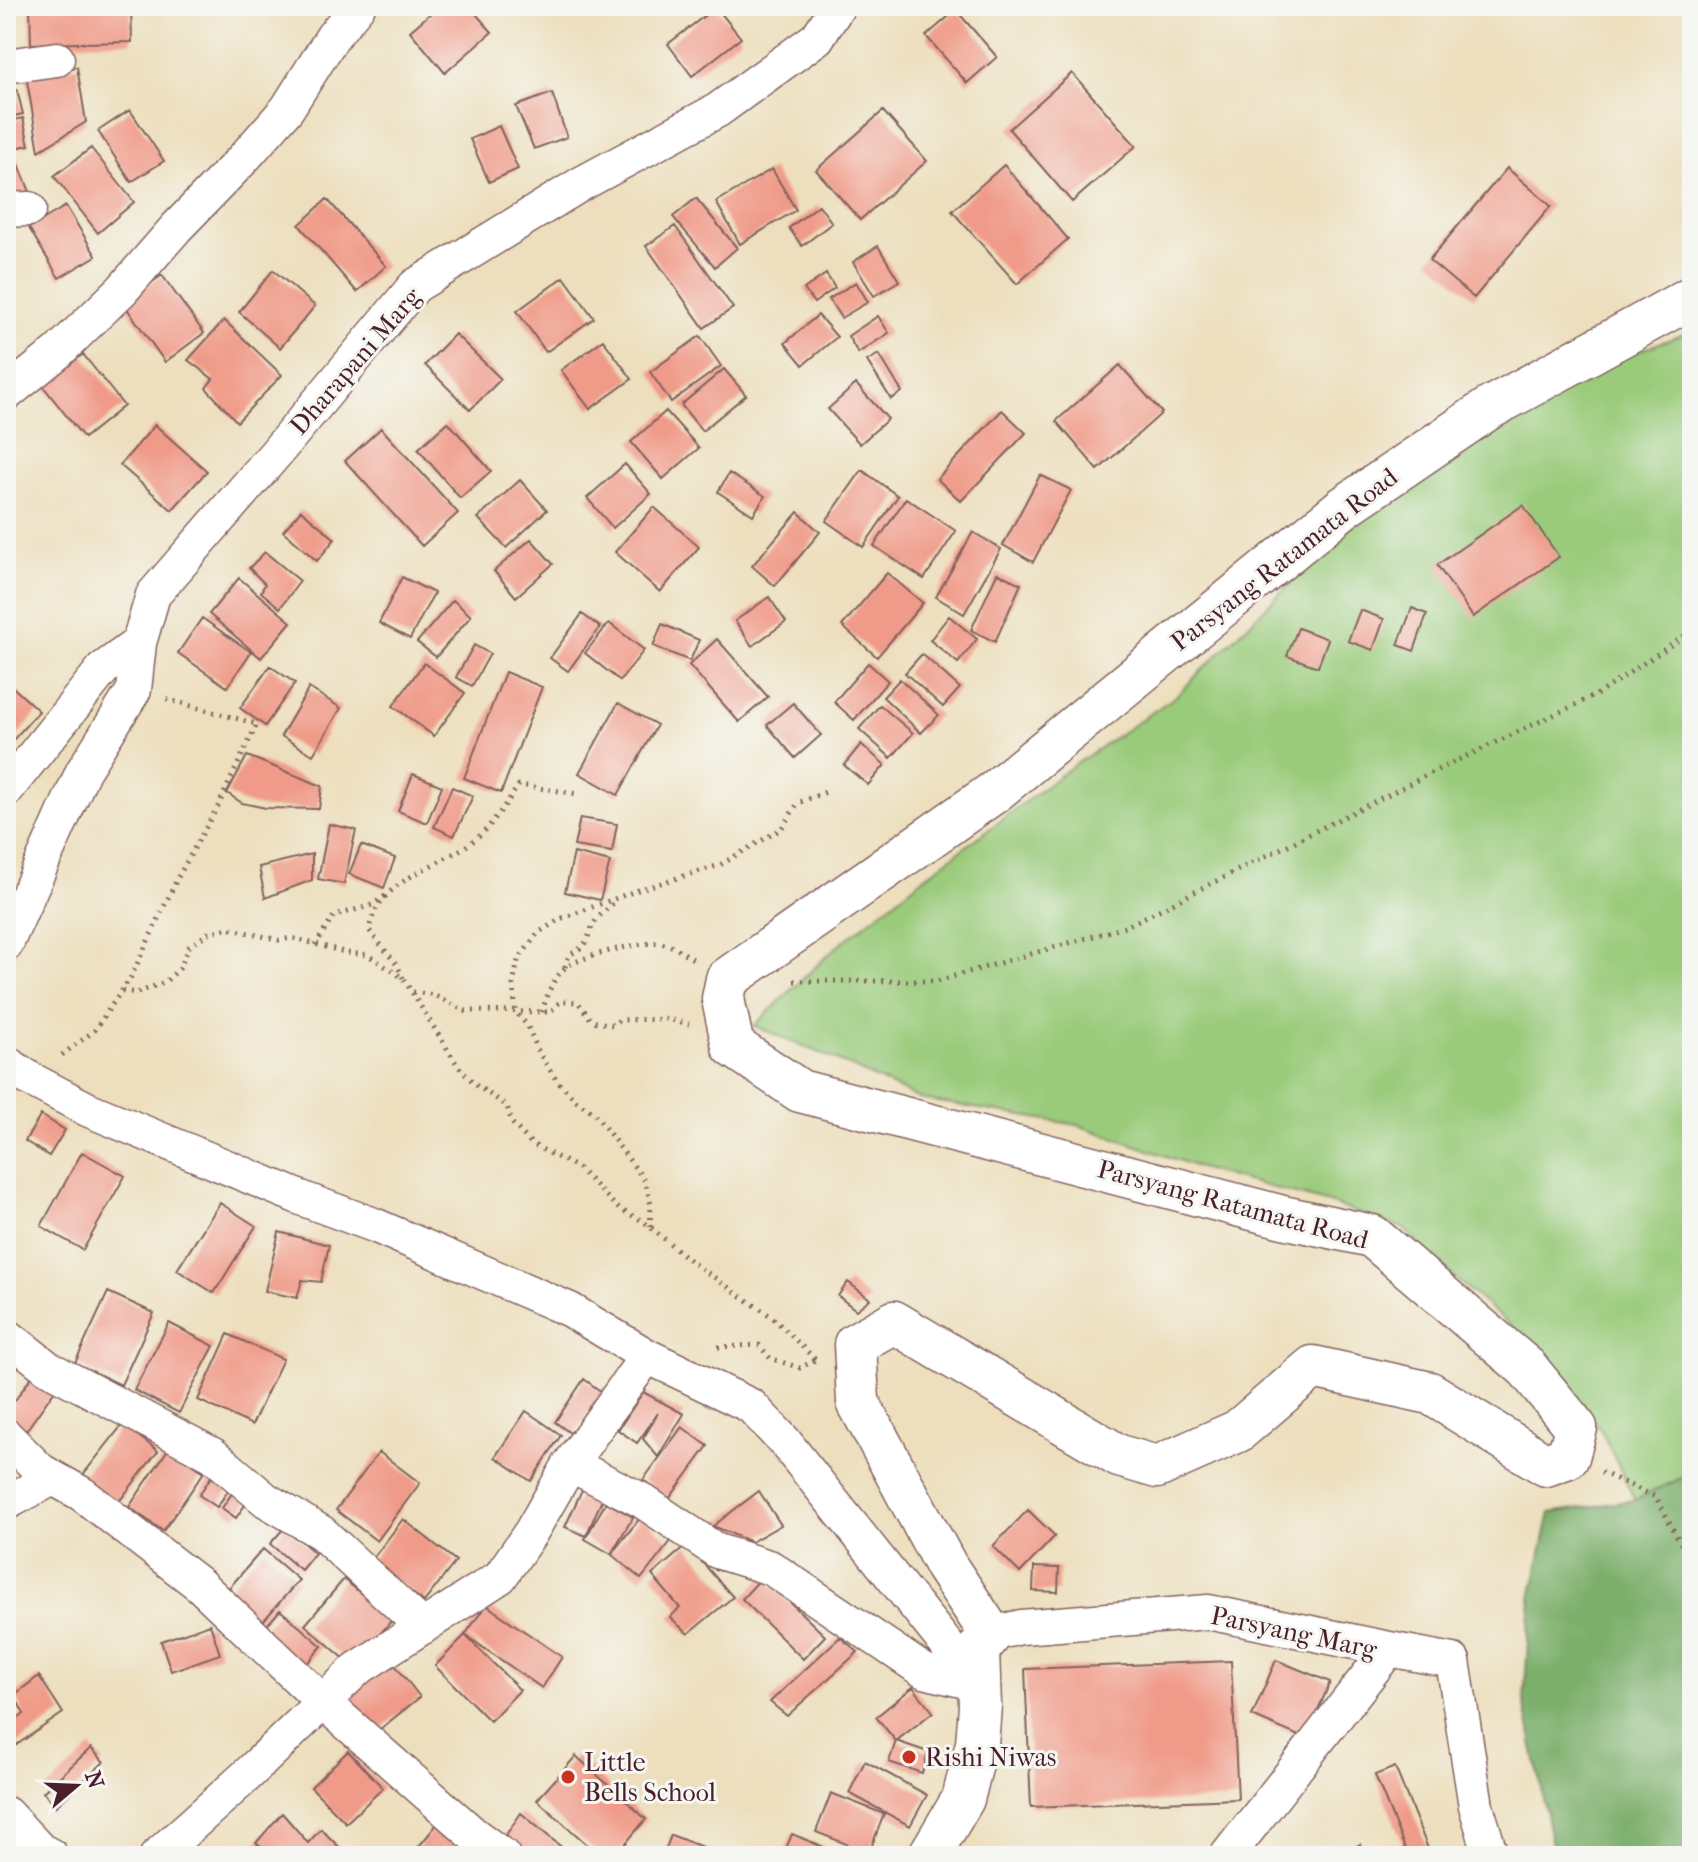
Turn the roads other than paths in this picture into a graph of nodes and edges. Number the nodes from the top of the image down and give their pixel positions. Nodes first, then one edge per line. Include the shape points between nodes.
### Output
1 (358, 6) edge
2 (838, 6) edge
3 (57, 59) dead end
4 (6, 66) edge
5 (1692, 297) edge
6 (6, 394) edge
7 (139, 643) junction
8 (6, 790) edge
9 (6, 944) edge
10 (18, 1071) edge
11 (6, 1335) edge
12 (647, 1356) junction
13 (6, 1436) edge
14 (570, 1464) junction
15 (53, 1478) junction
16 (6, 1503) edge
17 (423, 1627) junction
18 (991, 1634) junction
19 (1389, 1649) junction
20 (978, 1684) junction
21 (322, 1701) junction
22 (6, 1814) edge
23 (51, 1856) edge
24 (157, 1856) edge
25 (503, 1856) edge
26 (929, 1856) edge
27 (1227, 1856) edge
28 (1491, 1856) edge

1 - 6 street via 287,109 242,160 122,290
2 - 7 street, Dharapani Marg via 817,38 718,110 581,184 415,286 153,595
3 - 4 street
5 - 18 street, Parsyang Ratamata Road via 1488,409 1344,507 993,793 727,979 723,999 733,1046 800,1091 1372,1236 1527,1368 1576,1428 1568,1457 1546,1465 1430,1393 1313,1367 1238,1431 1157,1467 1119,1456 894,1322 855,1344 858,1402 946,1566
7 - 8 street via 103,669
7 - 9 street, Dharapani Marg via 134,690 83,771
10 - 12 street via 87,1109 570,1310
11 - 17 street via 48,1368 213,1455 266,1500 322,1533
12 - 14 street
12 - 20 street via 751,1406
13 - 15 street
14 - 17 street via 500,1577
14 - 20 street via 641,1500 717,1551 771,1568 924,1671
15 - 16 street
15 - 21 street via 82,1494 200,1585
17 - 21 street via 357,1669
18 - 19 street, Parsyang Marg via 1208,1612
18 - 20 street via 978,1650
19 - 27 street, Parsyang Marg
19 - 28 street via 1453,1661 1476,1806
20 - 26 street via 977,1744 963,1799
21 - 24 street
21 - 25 street
22 - 23 street

